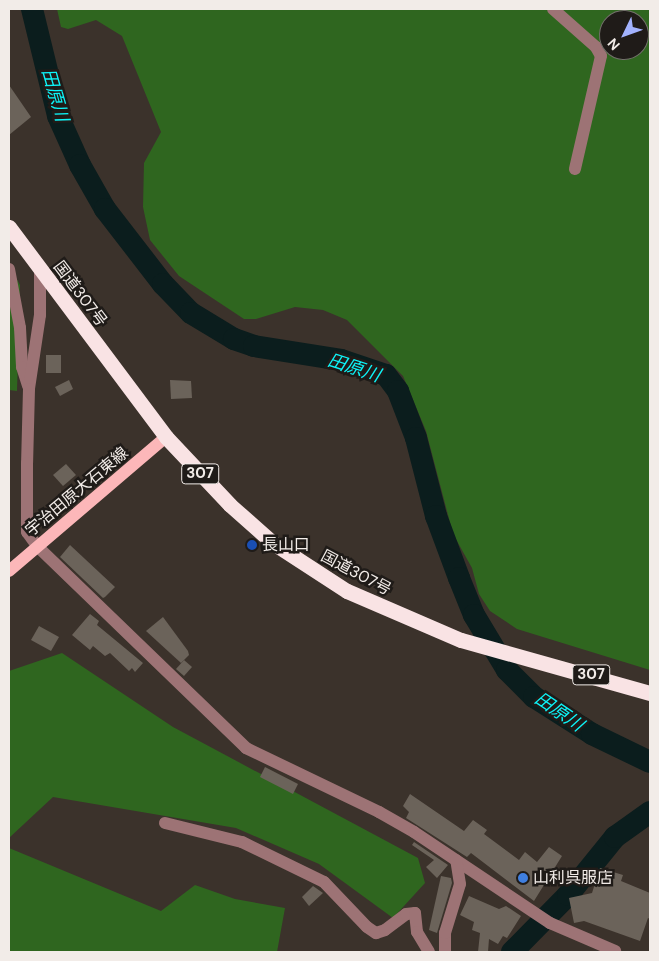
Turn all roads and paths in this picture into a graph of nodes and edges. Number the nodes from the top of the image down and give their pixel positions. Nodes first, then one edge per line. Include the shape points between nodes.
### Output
1 (553, 9) edge
2 (575, 169) dead end
3 (9, 227) edge
4 (9, 269) edge
5 (40, 269) junction
6 (29, 388) junction
7 (166, 437) junction
8 (37, 546) junction
9 (9, 572) edge
10 (650, 693) edge
11 (165, 823) dead end
12 (456, 860) junction
13 (429, 952) edge
14 (445, 952) edge
15 (615, 952) edge

1 - 2 street via 596,46 602,56
3 - 5 highway, 国道307号 / 307
4 - 6 street via 15,292 22,367
5 - 6 street via 40,315
5 - 7 highway, 国道307号 / 307
6 - 8 street via 27,532
7 - 8 main road, 宇治田原大石東線
7 - 10 highway, 国道307号 / 307 via 230,505 297,560 347,591 461,640 532,657
8 - 9 main road, 宇治田原大石東線
8 - 12 street via 246,748 379,812
11 - 13 street via 242,842 324,882 376,933 386,930 406,914 415,914 417,932
12 - 14 street via 460,884 445,933
12 - 15 street via 550,923

